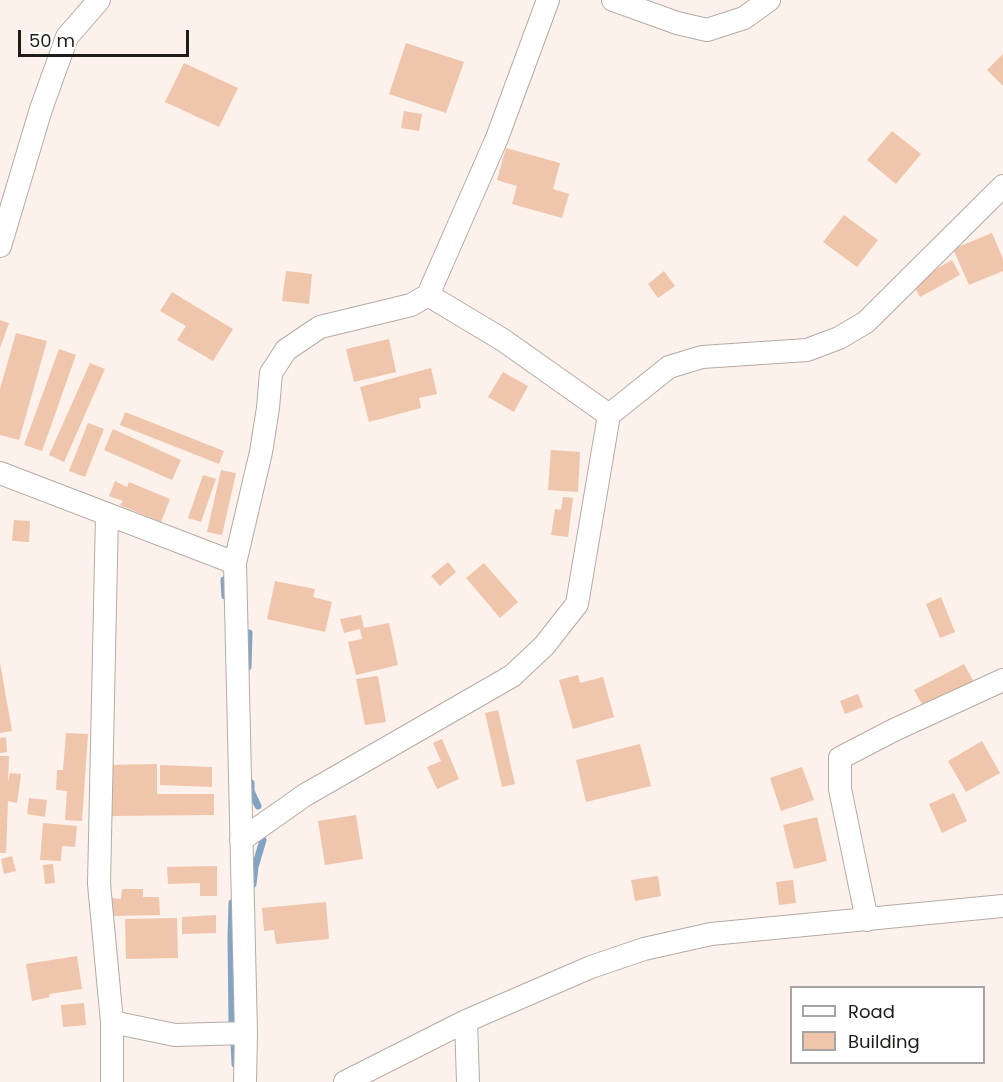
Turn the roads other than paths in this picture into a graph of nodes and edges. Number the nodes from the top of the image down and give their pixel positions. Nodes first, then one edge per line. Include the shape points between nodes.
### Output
1 (99, 0) edge
2 (548, 0) edge
3 (613, 0) edge
4 (769, 0) edge
5 (1003, 186) edge
6 (0, 246) edge
7 (428, 294) junction
8 (609, 415) junction
9 (0, 473) edge
10 (106, 514) junction
11 (236, 563) junction
12 (1003, 680) edge
13 (241, 840) junction
14 (1003, 906) edge
15 (867, 920) junction
16 (466, 1021) junction
17 (112, 1022) junction
18 (246, 1034) junction
19 (112, 1082) edge
20 (245, 1082) edge
21 (345, 1082) edge
22 (468, 1082) edge

1 - 6 street via 68,37 41,109
2 - 7 street via 497,138
3 - 4 street via 707,30 744,18
5 - 8 street via 866,322 839,338 807,350 702,357 669,367
7 - 8 street via 503,340
7 - 11 street via 411,305 320,327 286,350 271,373 261,452
8 - 13 street via 577,604 544,646 512,676 305,795
9 - 10 street
10 - 11 street
10 - 17 street via 99,884
11 - 13 street
12 - 15 street via 840,758 840,789
13 - 18 street
14 - 15 street
15 - 16 street via 711,934 644,949 591,967
16 - 21 street
16 - 22 street
17 - 18 street via 175,1035
17 - 19 street
18 - 20 street

